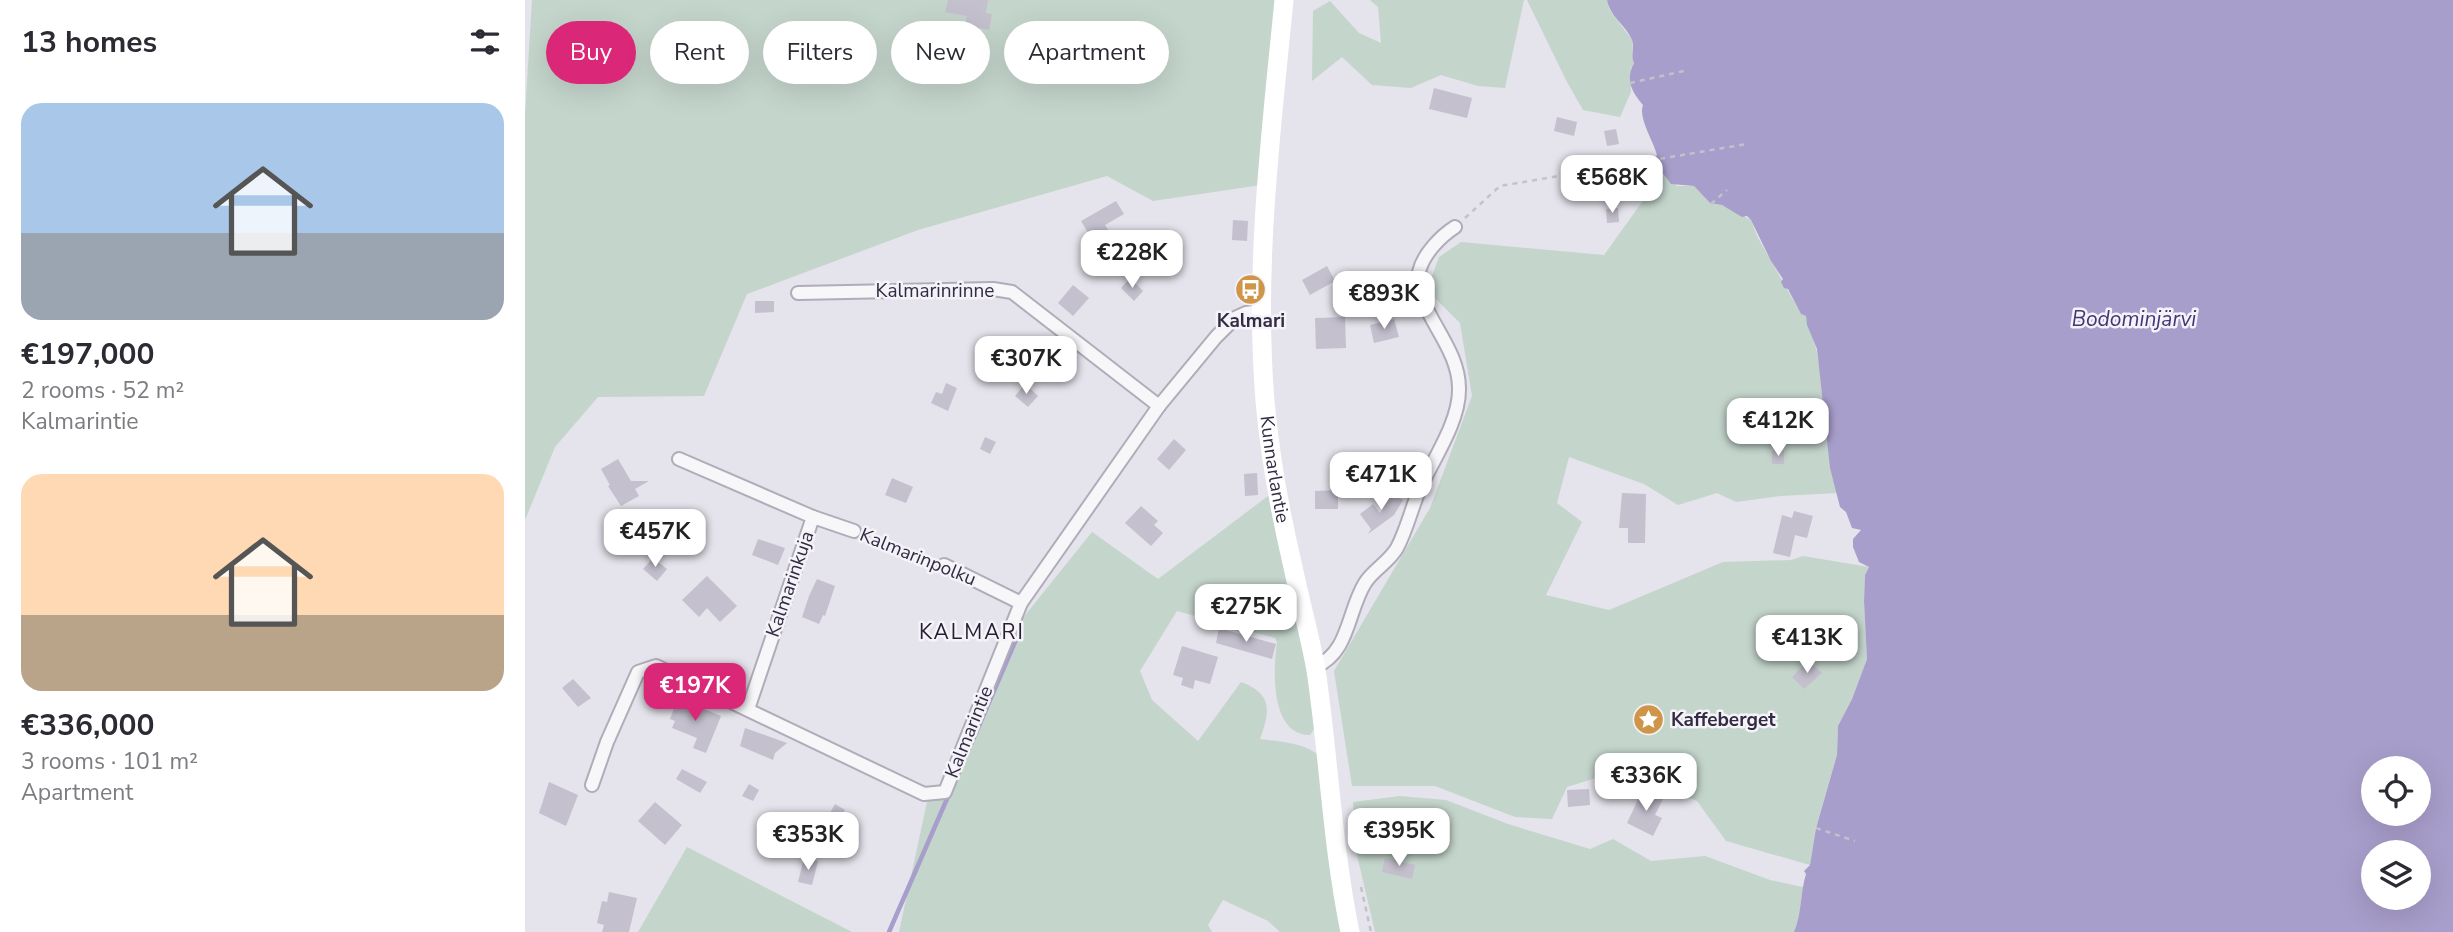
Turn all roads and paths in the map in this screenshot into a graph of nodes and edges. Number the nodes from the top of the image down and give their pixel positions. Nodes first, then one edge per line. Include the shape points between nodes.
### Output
1 (1284, 0) edge
2 (1684, 71) dead end
3 (1630, 83) dead end
4 (1747, 144) dead end
5 (1727, 190) dead end
6 (1711, 204) dead end
7 (1455, 227) joint
8 (798, 293) dead end
9 (1262, 311) junction
10 (1159, 406) junction
11 (679, 458) dead end
12 (813, 517) junction
13 (854, 531) joint
14 (944, 565) joint
15 (1021, 603) junction
16 (1315, 667) junction
17 (748, 709) junction
18 (591, 785) dead end
19 (1816, 828) dead end
20 (1856, 841) dead end
21 (1359, 879) dead end
22 (1350, 932) edge
23 (1371, 932) edge

1 - 9 main road, Kunnarlantie via 1266,196
2 - 3 path
4 - 7 path via 1500,186
5 - 6 path
7 - 16 street via 1427,255 1419,285 1458,371 1455,415 1396,549 1365,583 1337,652
8 - 10 street, Kalmarinrinne via 1012,292
9 - 10 street, Kalmarintie via 1235,318
9 - 16 main road, Kunnarlantie via 1271,448
10 - 15 street, Kalmarintie
11 - 12 street, Kalmarinkuja
12 - 13 street, Kalmarinpolku
12 - 17 street, Kalmarinkuja
13 - 14 path, Kalmarinpolku
14 - 15 street, Kalmarinpolku
15 - 17 street, Kalmarintie via 944,792 924,794
16 - 22 main road, Kunnarlantie
17 - 18 street, Kalmarintie via 656,666 638,672
19 - 20 path
21 - 23 path

